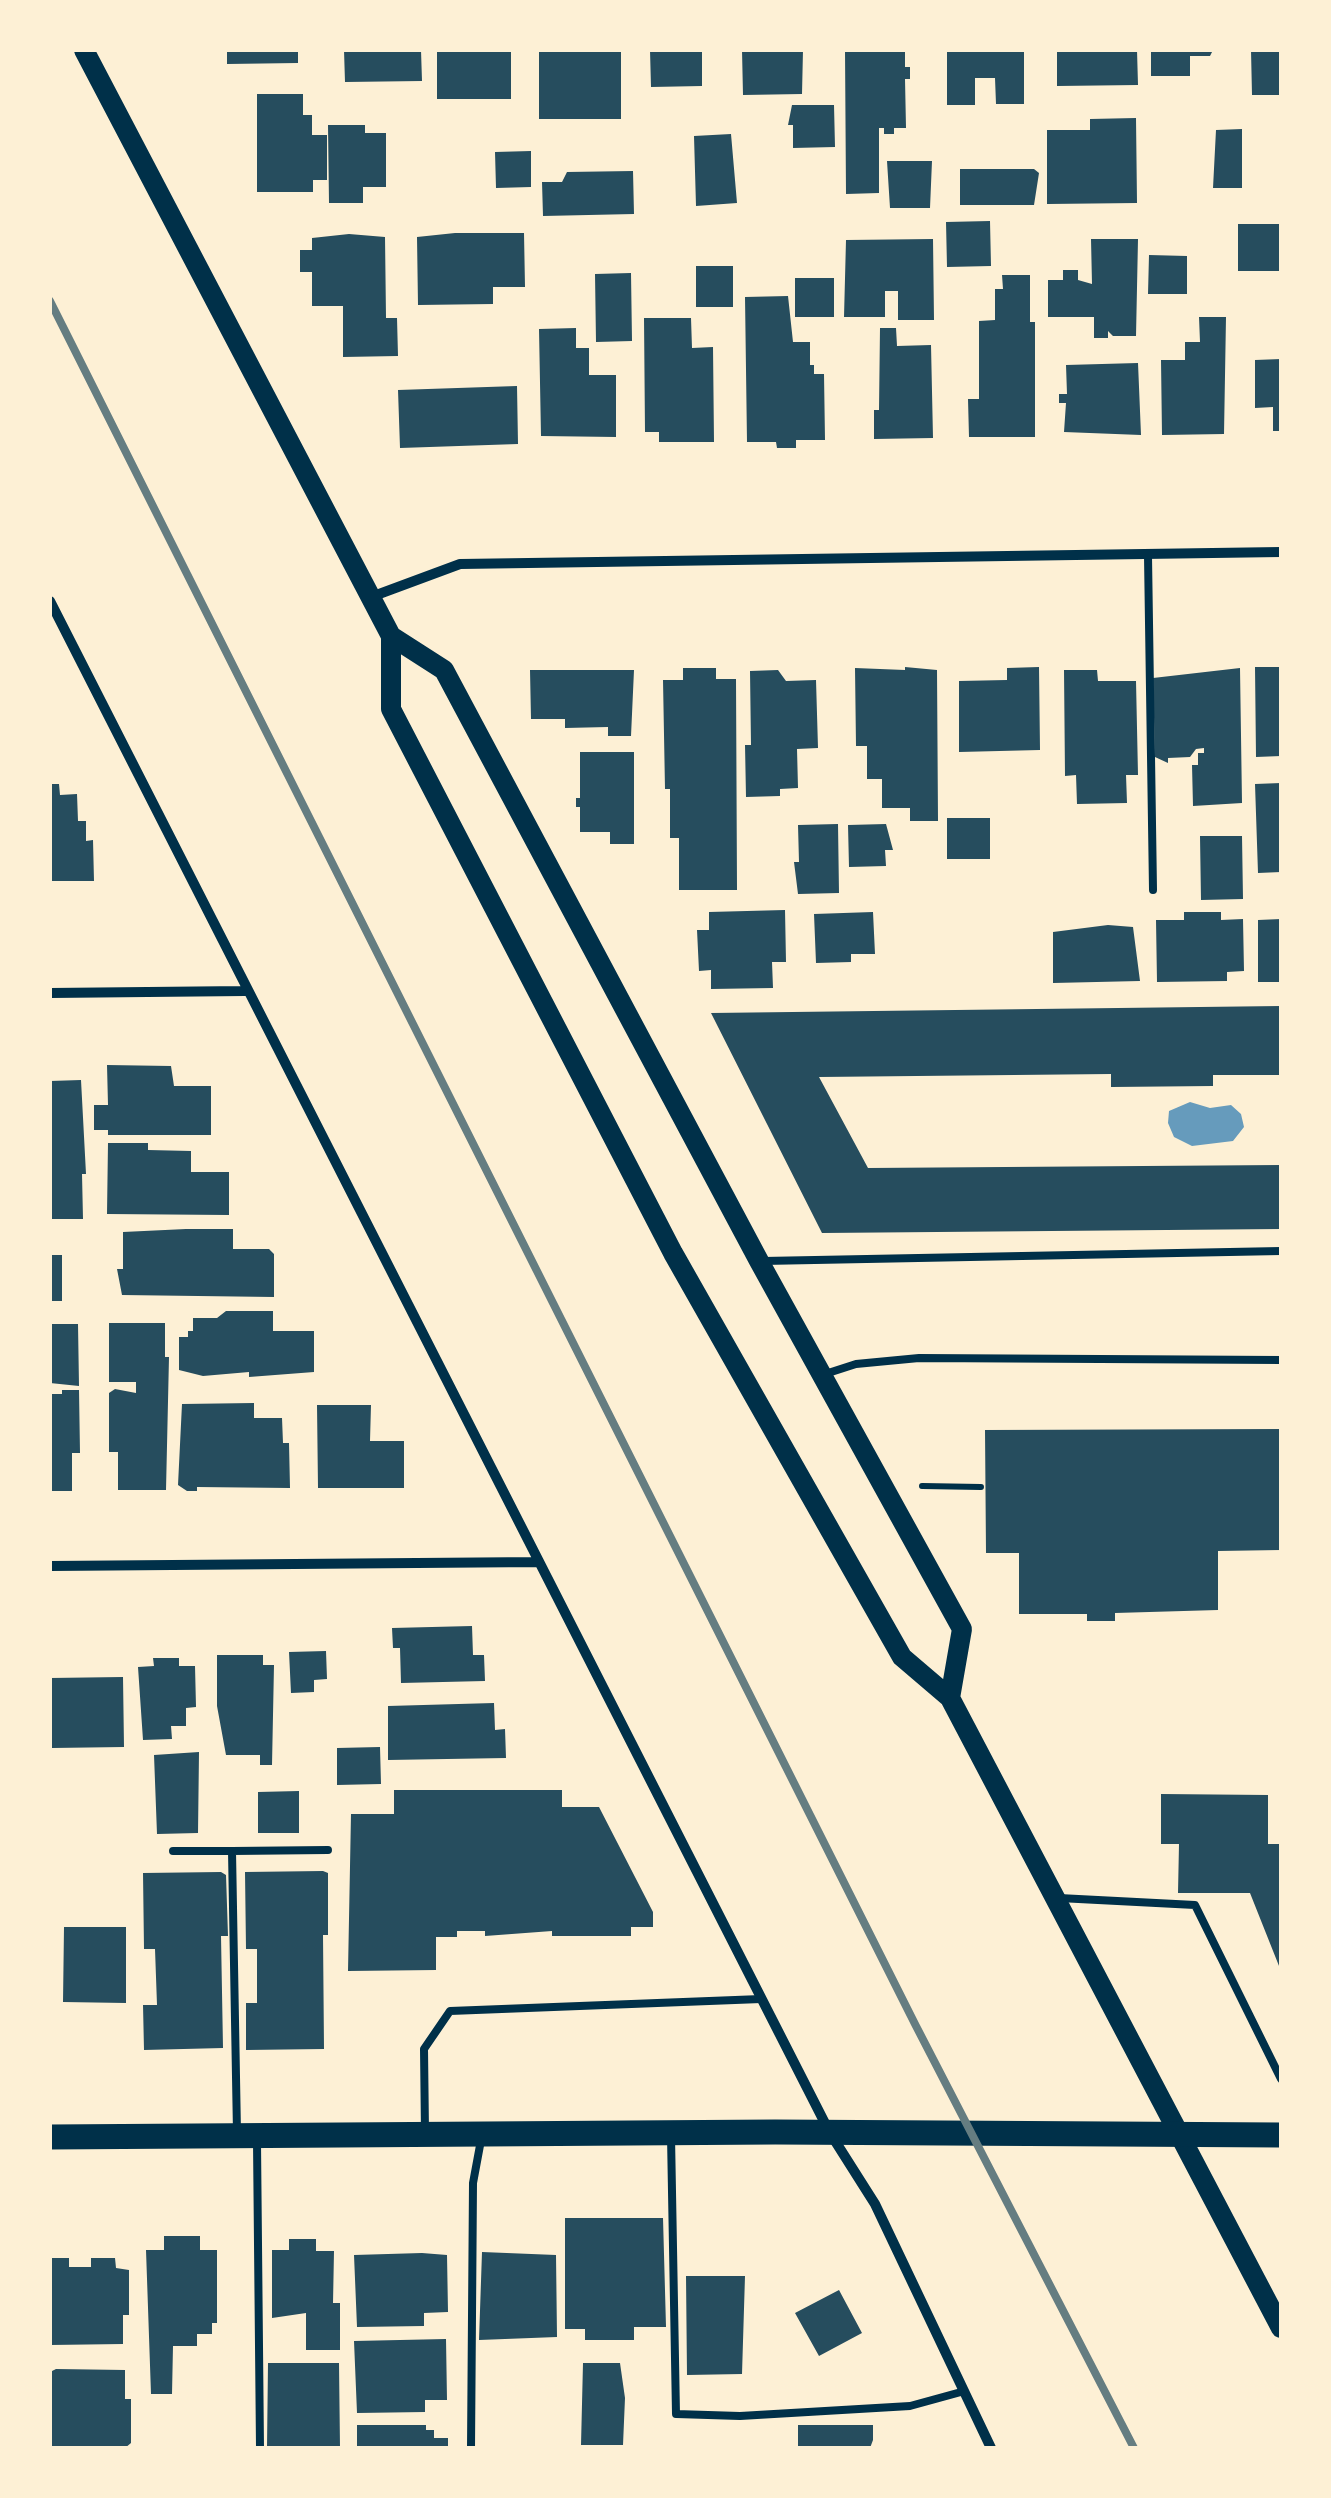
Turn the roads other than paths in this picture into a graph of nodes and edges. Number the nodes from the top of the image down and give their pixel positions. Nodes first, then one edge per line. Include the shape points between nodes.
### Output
1 (84, 50) edge
2 (1281, 552) edge
3 (1148, 556) junction
4 (371, 597) junction
5 (50, 601) edge
6 (392, 636) junction
7 (1152, 890) dead end
8 (245, 990) junction
9 (50, 994) edge
10 (1281, 1251) edge
11 (759, 1261) junction
12 (1281, 1360) edge
13 (824, 1374) junction
14 (539, 1562) junction
15 (50, 1566) edge
16 (950, 1698) junction
17 (328, 1850) dead end
18 (173, 1851) dead end
19 (232, 1851) junction
20 (1056, 1898) junction
21 (761, 1998) junction
22 (1281, 2079) edge
23 (830, 2134) junction
24 (670, 2135) junction
25 (1281, 2135) edge
26 (425, 2136) junction
27 (482, 2136) junction
28 (1183, 2136) junction
29 (50, 2137) edge
30 (247, 2138) junction
31 (1281, 2328) edge
32 (961, 2392) junction
33 (260, 2448) edge
34 (472, 2448) edge
35 (990, 2448) edge

1 - 4 main road
2 - 3 street
3 - 4 street via 460,564
3 - 7 lane
4 - 6 main road
5 - 8 street
6 - 11 main road via 444,670
6 - 16 main road via 391,709 673,1253 902,1656
8 - 9 street
8 - 14 street
10 - 11 lane
11 - 13 main road
12 - 13 lane via 919,1358
13 - 16 main road via 962,1630
14 - 15 street
14 - 21 street
16 - 20 main road
17 - 19 lane
18 - 19 lane
19 - 30 lane
20 - 22 lane via 1195,1905
20 - 28 main road
21 - 23 street
21 - 26 lane via 450,2011 424,2049
23 - 24 main road
23 - 28 main road
23 - 32 street via 875,2204
24 - 27 main road
24 - 32 lane via 676,2414 910,2406
25 - 28 main road
26 - 27 main road
26 - 30 main road
27 - 34 lane via 473,2183
28 - 31 main road
29 - 30 main road
30 - 33 lane
32 - 35 street

